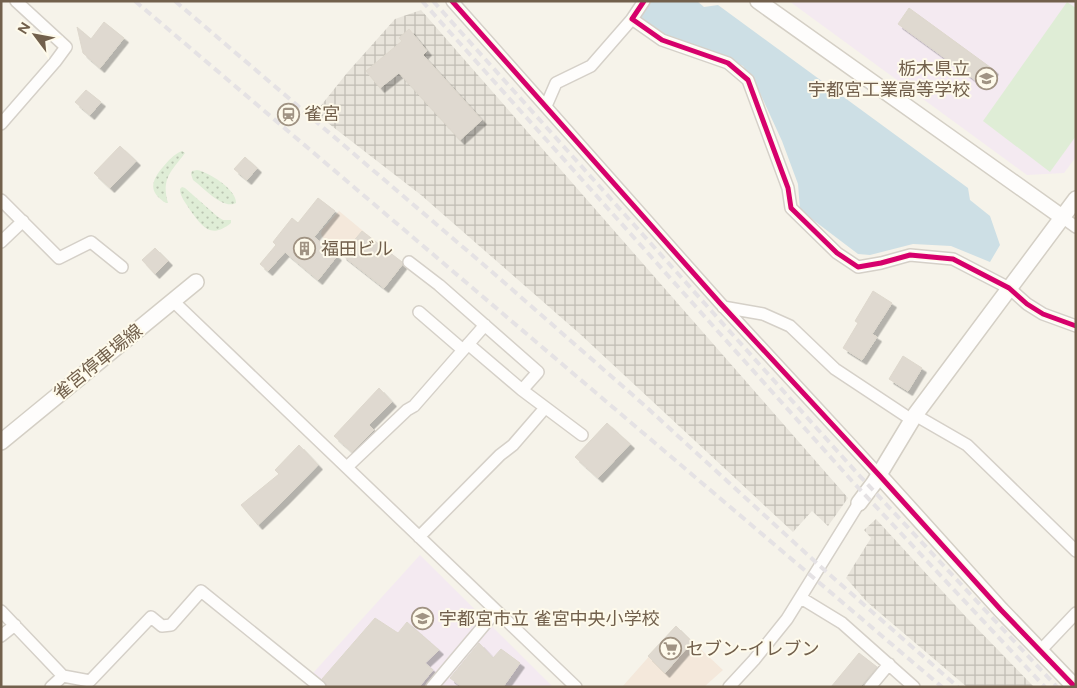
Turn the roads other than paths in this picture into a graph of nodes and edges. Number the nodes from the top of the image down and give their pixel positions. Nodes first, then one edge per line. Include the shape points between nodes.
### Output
1 (16, 1) edge
2 (452, 1) edge
3 (644, 1) edge
4 (758, 1) edge
5 (632, 19) junction
6 (546, 106) junction
7 (1, 124) edge
8 (1076, 199) edge
9 (1, 200) edge
10 (1062, 217) junction
11 (23, 221) junction
12 (1076, 227) edge
13 (1, 242) edge
14 (409, 262) dead end
15 (122, 267) dead end
16 (196, 282) dead end
17 (1009, 288) junction
18 (173, 301) junction
19 (724, 308) junction
20 (419, 312) dead end
21 (485, 325) junction
22 (1076, 326) edge
23 (466, 347) junction
24 (522, 390) junction
25 (545, 408) junction
26 (914, 418) junction
27 (582, 435) dead end
28 (1, 442) edge
29 (347, 466) junction
30 (879, 475) junction
31 (859, 503) joint
32 (419, 536) junction
33 (1076, 552) edge
34 (801, 598) junction
35 (1, 611) edge
36 (496, 611) junction
37 (1076, 613) edge
38 (15, 625) junction
39 (1, 636) edge
40 (1040, 651) junction
41 (889, 664) junction
42 (63, 676) junction
43 (52, 687) edge
44 (320, 687) edge
45 (432, 687) edge
46 (576, 687) edge
47 (729, 687) edge
48 (870, 687) edge
49 (914, 687) edge
50 (1075, 687) edge

1 - 7 street via 66,48
2 - 6 street
3 - 5 street
4 - 10 street
5 - 6 street via 591,66 556,83
5 - 17 street via 662,40 728,63 748,80 788,188 791,208 836,253 858,267 910,255 953,259
6 - 19 street
8 - 10 street
9 - 11 street
10 - 12 street
10 - 17 street
11 - 13 street
11 - 15 street via 59,258 91,242
14 - 21 street
16 - 18 street, 雀宮停車場線
17 - 22 street via 1034,309
17 - 26 street
18 - 28 street, 雀宮停車場線
18 - 29 street
19 - 26 street via 763,314 790,326 835,369
19 - 30 street
20 - 23 street
21 - 23 street
21 - 24 street via 538,372
23 - 24 street
23 - 29 street via 414,406
24 - 25 street
25 - 27 street
25 - 32 street
26 - 30 street
26 - 33 street via 968,445
29 - 32 street
30 - 31 street
30 - 40 street
31 - 34 street
32 - 36 street
34 - 41 street via 842,623
34 - 47 street via 760,654
35 - 38 street
36 - 45 street
36 - 46 street
37 - 40 street
38 - 39 street
38 - 42 street
40 - 50 street
41 - 48 street
41 - 49 street
42 - 43 street
42 - 44 street via 90,681 151,617 162,626 171,625 200,591

